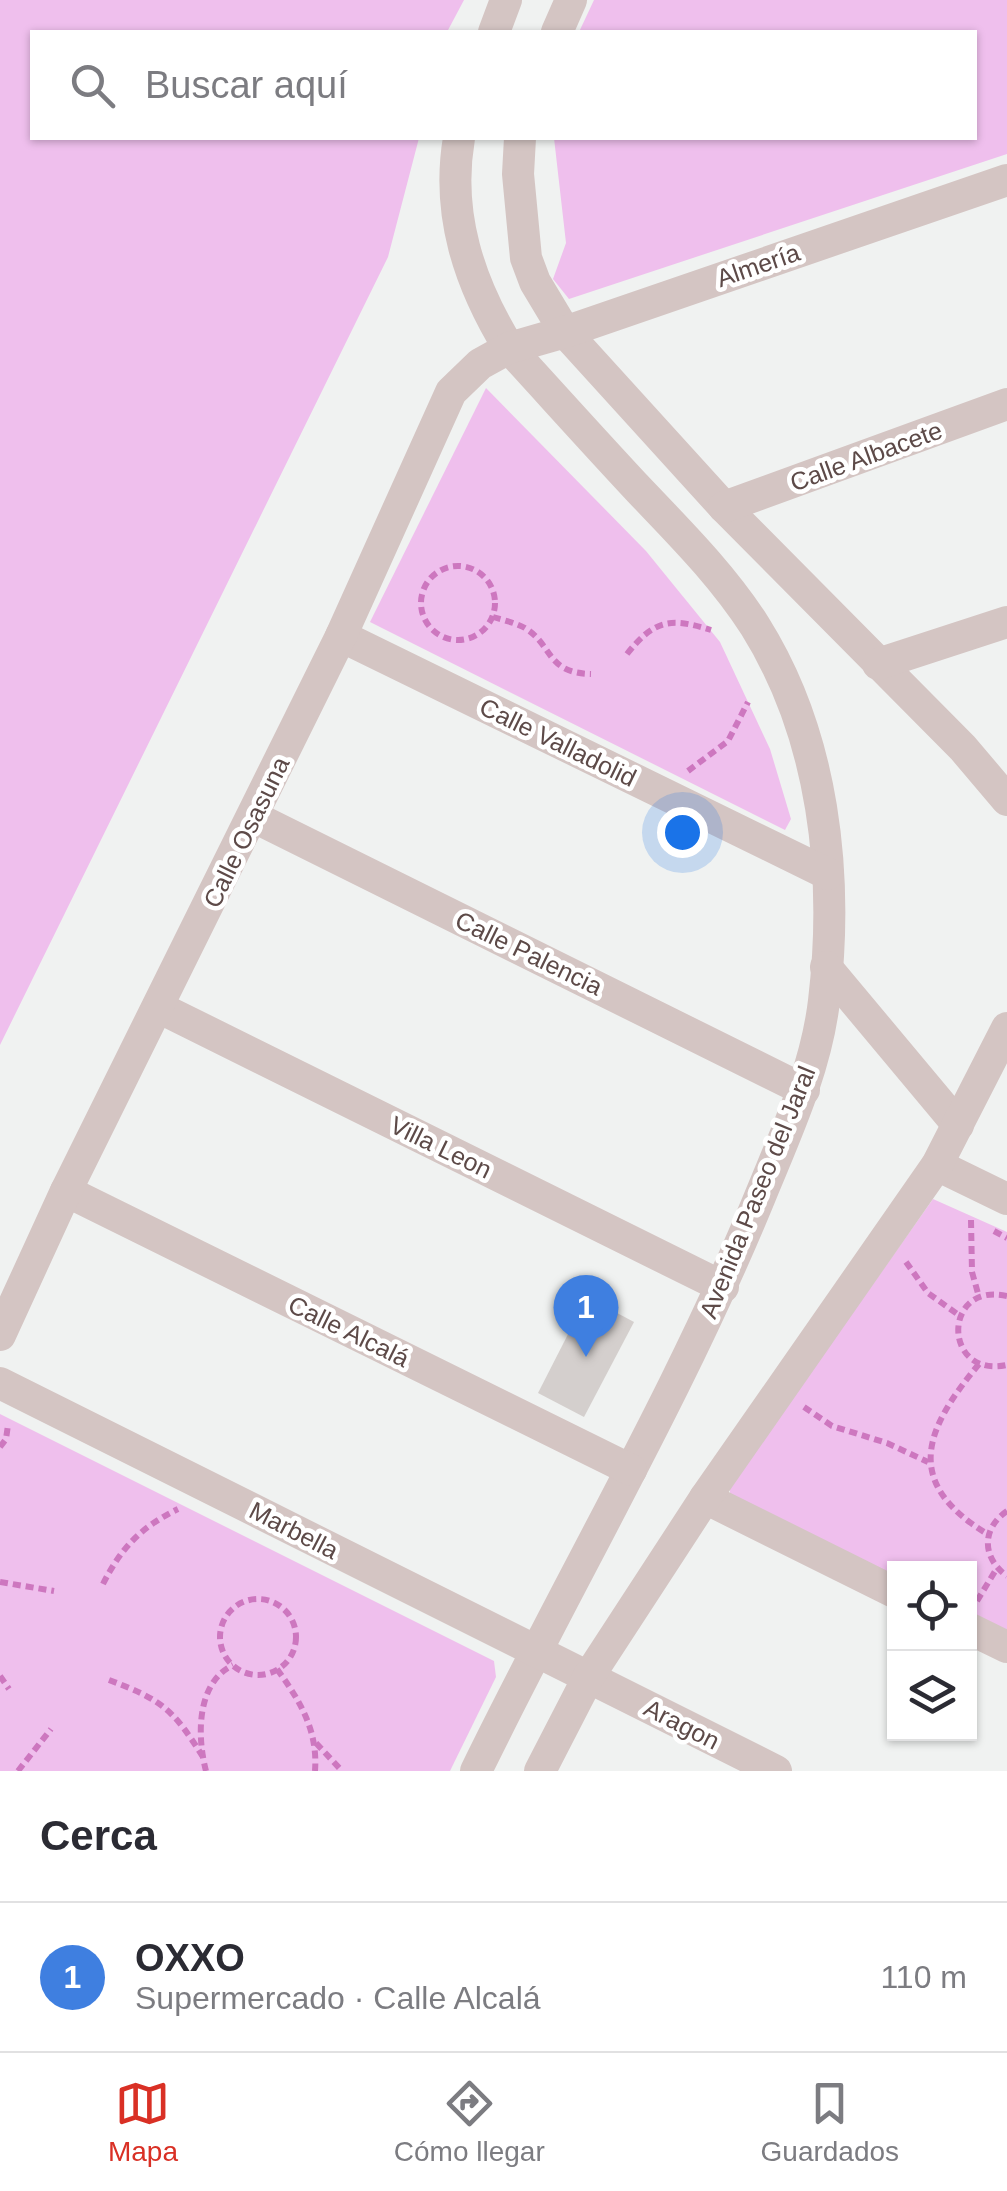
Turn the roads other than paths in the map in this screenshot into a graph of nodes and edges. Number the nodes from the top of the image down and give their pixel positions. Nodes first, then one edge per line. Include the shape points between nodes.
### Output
1 (506, 0) edge
2 (571, 0) edge
3 (495, 30) edge
4 (557, 30) edge
5 (460, 140) edge
6 (520, 140) edge
7 (1007, 180) edge
8 (565, 332) junction
9 (509, 348) junction
10 (1007, 404) edge
11 (724, 507) junction
12 (1007, 622) edge
13 (341, 636) junction
14 (878, 664) junction
15 (1007, 800) edge
16 (254, 817) junction
17 (828, 874) junction
18 (826, 967) junction
19 (158, 1007) junction
20 (1007, 1028) edge
21 (804, 1090) junction
22 (958, 1124) junction
23 (937, 1165) junction
24 (66, 1192) junction
25 (1007, 1199) edge
26 (723, 1287) junction
27 (0, 1335) edge
28 (0, 1383) edge
29 (631, 1470) junction
30 (705, 1498) junction
31 (887, 1589) edge
32 (977, 1627) edge
33 (1007, 1647) edge
34 (535, 1650) junction
35 (589, 1676) junction
36 (476, 1771) edge
37 (540, 1771) edge
38 (776, 1771) edge

1 - 3 street
2 - 4 street
5 - 9 street, Avenida Paseo del Jaral via 454,188 460,236 472,279
6 - 8 street via 526,258
7 - 8 street, Almería
8 - 9 street, Almería
8 - 11 street
9 - 13 street, Calle Osasuna via 451,392
9 - 17 street, Avenida Paseo del Jaral via 710,565 756,628 818,778
10 - 11 street, Calle Albacete
11 - 14 street
12 - 14 street
13 - 16 street, Calle Osasuna
13 - 17 street, Calle Valladolid
14 - 15 street
16 - 19 street, Calle Osasuna
16 - 21 street, Calle Palencia
17 - 18 street, Avenida Paseo del Jaral
18 - 21 street, Avenida Paseo del Jaral
18 - 22 street
19 - 24 street, Calle Osasuna
19 - 26 street, Villa Leon
20 - 22 street
21 - 26 street, Avenida Paseo del Jaral
22 - 23 street
23 - 25 street
23 - 30 street
24 - 27 street, Calle Osasuna
24 - 29 street, Calle Alcalá
26 - 29 street, Avenida Paseo del Jaral
28 - 34 street, Marbella
29 - 34 street, Avenida Paseo del Jaral
30 - 31 street
30 - 35 street
32 - 33 street
34 - 35 street, Marbella
34 - 36 street, Avenida Paseo del Jaral
35 - 37 street
35 - 38 street, Aragon

